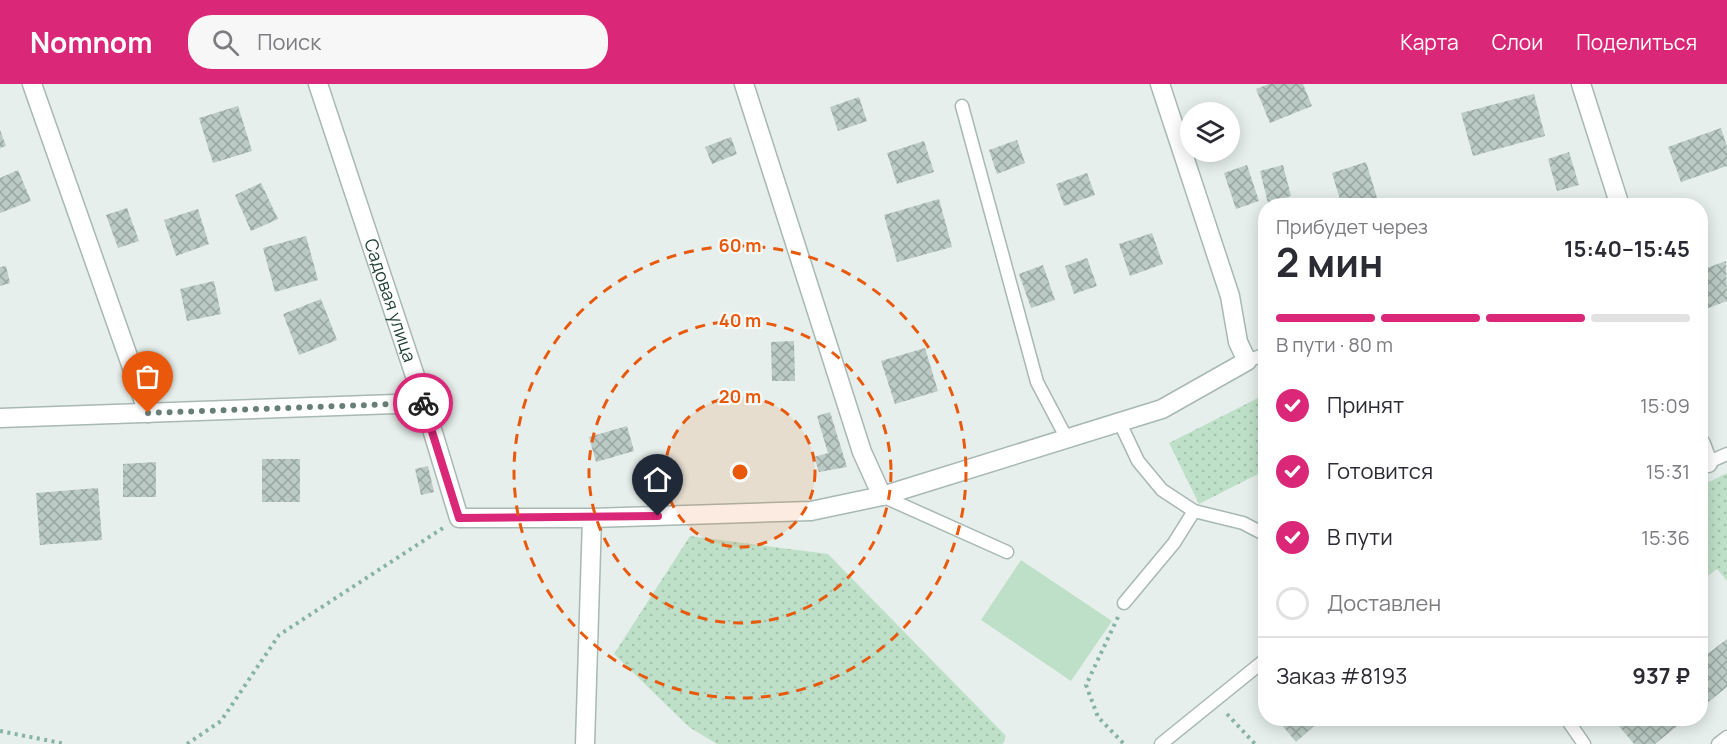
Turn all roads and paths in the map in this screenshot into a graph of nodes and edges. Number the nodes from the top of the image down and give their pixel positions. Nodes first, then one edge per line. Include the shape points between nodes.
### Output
1 (32, 84) edge
2 (318, 84) edge
3 (744, 84) edge
4 (1160, 84) edge
5 (1581, 84) edge
6 (962, 106) dead end
7 (1617, 198) edge
8 (1258, 357) edge
9 (1246, 361) junction
10 (424, 403) junction
11 (148, 413) junction
12 (0, 417) edge
13 (1120, 423) junction
14 (1067, 439) junction
15 (1727, 454) edge
16 (1708, 463) edge
17 (882, 496) junction
18 (1194, 511) junction
19 (459, 518) junction
20 (592, 518) junction
21 (1258, 531) edge
22 (1007, 552) dead end
23 (1124, 603) joint
24 (1258, 665) edge
25 (1214, 699) junction
26 (1572, 726) edge
27 (0, 731) edge
28 (1727, 737) edge
29 (66, 744) edge
30 (187, 744) edge
31 (585, 744) edge
32 (1124, 744) edge
33 (1161, 744) edge
34 (1256, 744) edge
35 (1584, 744) edge
36 (1718, 744) edge

1 - 11 street
2 - 10 street, Садовая улица
3 - 17 street via 862,452
4 - 9 street via 1230,296 1238,342
5 - 7 street
6 - 14 lane via 1037,382
8 - 9 lane
9 - 13 street via 1162,409
10 - 11 street
10 - 19 street, Садовая улица
11 - 12 street
13 - 14 street
13 - 18 lane via 1138,461 1162,490
14 - 17 street
15 - 16 lane
17 - 20 street via 811,511
17 - 22 lane
18 - 21 lane via 1243,523
18 - 23 lane
19 - 20 street
19 - 30 path via 279,635 221,721
20 - 31 street
23 - 32 path via 1086,685 1098,717
24 - 25 lane
25 - 33 lane
25 - 34 path
26 - 35 lane
27 - 29 path
28 - 36 lane

